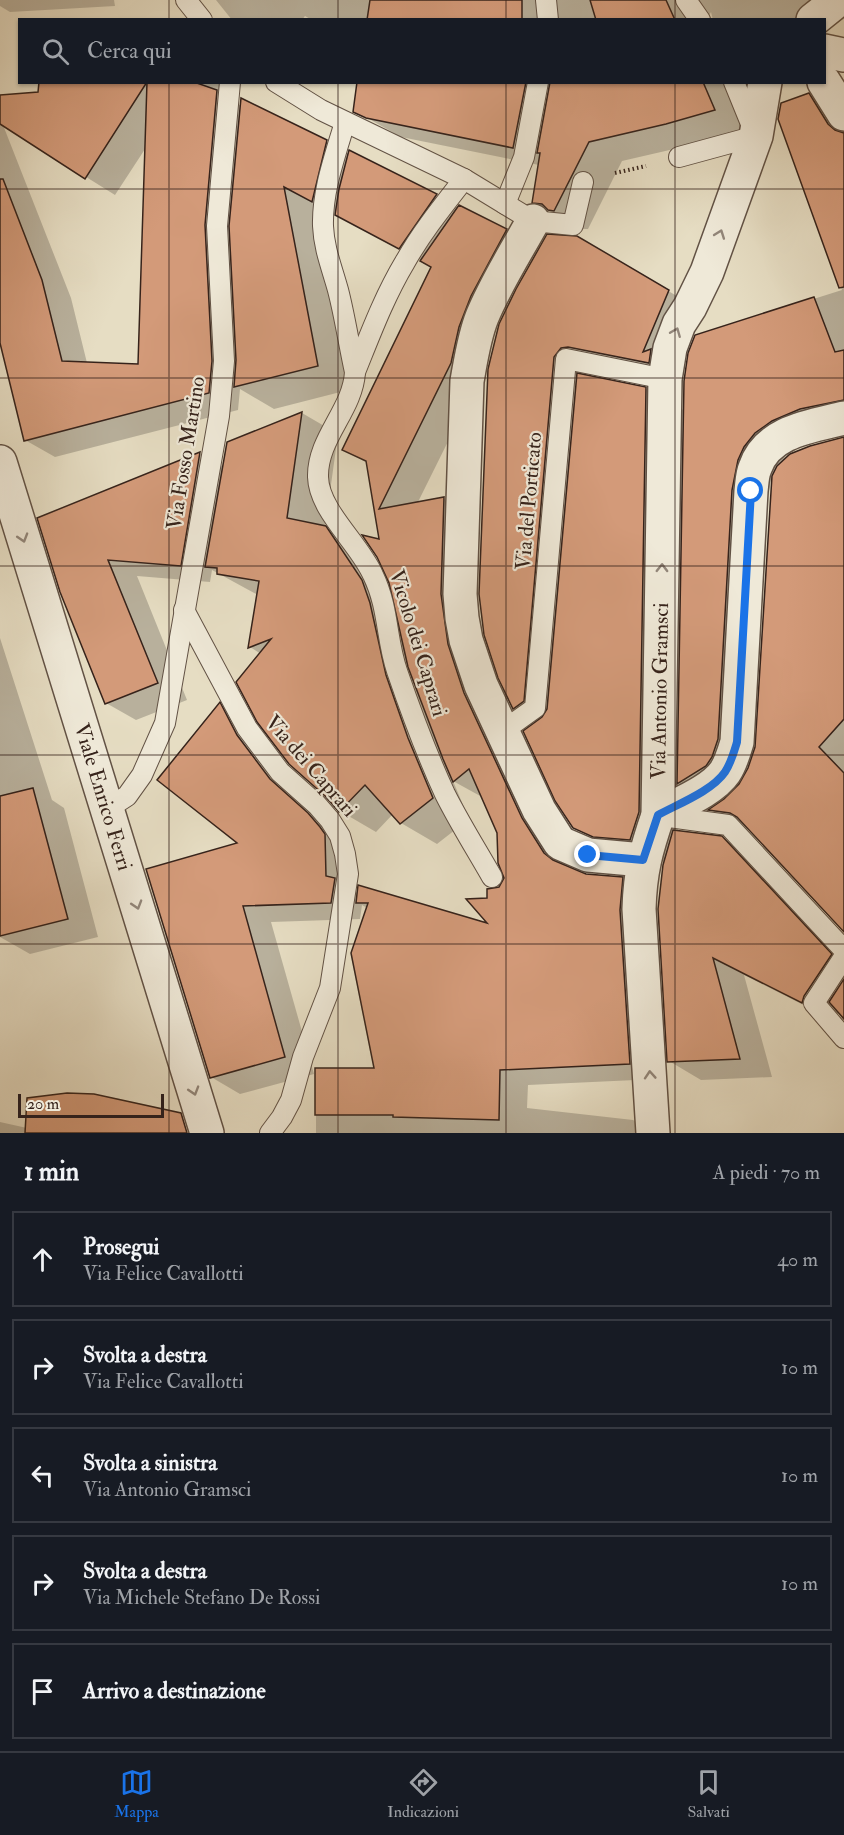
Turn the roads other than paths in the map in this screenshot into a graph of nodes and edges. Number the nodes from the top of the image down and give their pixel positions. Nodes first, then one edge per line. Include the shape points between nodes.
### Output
1 (186, 0) edge
2 (546, 0) edge
3 (686, 0) edge
4 (838, 0) edge
5 (200, 18) edge
6 (548, 18) edge
7 (699, 18) edge
8 (816, 18) edge
9 (826, 51) edge
10 (844, 55) edge
11 (230, 84) edge
12 (279, 84) edge
13 (538, 84) edge
14 (735, 84) edge
15 (765, 84) edge
16 (825, 84) edge
17 (844, 114) edge
18 (345, 122) junction
19 (756, 136) junction
20 (679, 157) road end
21 (464, 179) junction
22 (583, 182) road end
23 (505, 204) junction
24 (533, 220) junction
25 (355, 372) junction
26 (664, 379) junction
27 (844, 418) edge
28 (0, 462) edge
29 (184, 610) junction
30 (503, 731) junction
31 (107, 809) junction
32 (658, 815) junction
33 (643, 860) junction
34 (492, 877) dead end
35 (844, 950) edge
36 (844, 957) edge
37 (844, 1038) edge
38 (207, 1133) edge
39 (270, 1133) edge
40 (653, 1133) edge

1 - 5 lane
2 - 6 lane
3 - 7 lane
4 - 8 street
9 - 10 street
11 - 29 lane, Via Fosso Martino via 217,226 224,333 222,390
12 - 18 lane
13 - 23 lane via 524,157
14 - 19 lane
15 - 19 street, Via Antonio Gramsci
16 - 17 street
18 - 21 lane
18 - 25 lane via 330,173 323,226
19 - 20 lane
26 -> 19 street, Via Antonio Gramsci via 679,324 699,288
21 - 23 lane
21 - 25 lane via 426,227 405,262
22 - 24 lane via 573,225
23 - 24 lane
24 - 30 street via 482,318 467,381 459,569 462,618 481,685
25 - 34 lane, Vicolo dei Caprari via 351,394 323,447 318,465 320,493 373,574 386,610 396,669 434,768
26 - 30 lane, Via del Porticato via 566,359 535,708
32 -> 26 street, Via Antonio Gramsci
27 - 32 street via 791,432 762,454 755,467 737,742 725,772 714,784
28 -> 31 street, Viale Enrico Ferri
29 - 31 lane, Via Fosso Martino via 165,723 142,775 127,796
29 - 39 lane, Via dei Caprari via 246,728 280,772 330,820 345,854 348,874 330,988 291,1100
30 - 33 street via 538,810 560,843 588,855
31 -> 38 street, Viale Enrico Ferri
32 - 33 street, Via Antonio Gramsci
32 - 35 lane via 728,825
40 -> 33 street, Via Antonio Gramsci via 639,909
36 - 37 lane via 814,1003

